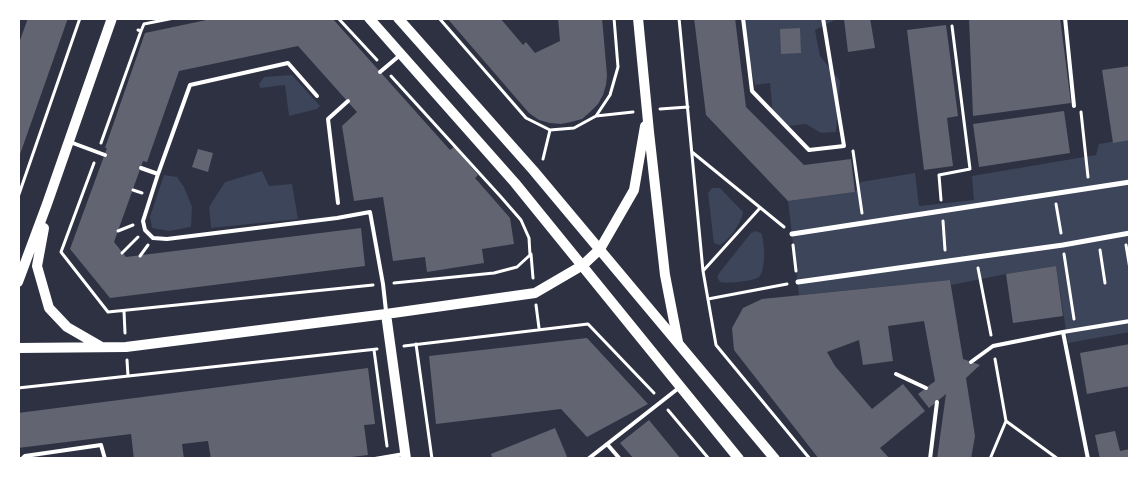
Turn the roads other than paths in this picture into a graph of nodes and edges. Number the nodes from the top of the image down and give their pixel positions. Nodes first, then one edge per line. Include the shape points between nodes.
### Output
1 (112, 18) edge
2 (369, 18) edge
3 (398, 18) edge
4 (638, 18) edge
5 (743, 18) edge
6 (824, 18) edge
7 (1065, 18) edge
8 (402, 54) junction
9 (382, 70) road end
10 (317, 96) dead end
11 (348, 101) dead end
12 (1074, 106) dead end
13 (647, 111) junction
14 (69, 142) junction
15 (105, 155) dead end
16 (141, 168) dead end
17 (158, 174) junction
18 (1130, 182) edge
19 (338, 203) dead end
20 (48, 204) junction
21 (792, 234) road end
22 (1127, 234) edge
23 (600, 249) junction
24 (582, 265) junction
25 (18, 282) edge
26 (798, 282) road end
27 (386, 314) junction
28 (1130, 321) edge
29 (1063, 332) junction
30 (678, 342) junction
31 (18, 348) edge
32 (102, 348) junction
33 (971, 362) dead end
34 (896, 374) dead end
35 (680, 387) junction
36 (926, 388) dead end
37 (937, 402) dead end
38 (607, 444) junction
39 (406, 456) edge
40 (22, 459) edge
41 (105, 459) edge
42 (375, 459) edge
43 (588, 459) edge
44 (620, 459) edge
45 (739, 459) edge
46 (775, 459) edge
47 (930, 459) edge
48 (1088, 459) edge

1 - 14 street
2 - 8 street
3 - 23 street
4 - 13 street
5 - 6 lane via 752,92 809,150 844,146
7 - 12 lane
8 - 9 lane
8 - 24 street
10 - 17 lane via 288,63 190,85
11 - 19 lane via 328,119
13 - 23 street via 634,190
13 - 30 street via 665,275
14 - 15 lane
14 - 20 street
16 - 17 lane
17 - 27 lane via 142,221 153,238 370,212
18 - 21 street
20 - 25 street
20 - 32 street via 38,266 50,308 68,327
22 - 26 street
23 - 24 street
23 - 30 street
24 - 27 street via 535,292
24 - 35 street
27 - 32 street
27 - 39 street
28 - 29 lane
29 - 33 lane via 993,346
29 - 48 lane
30 - 46 street
31 - 32 street
34 - 36 lane
35 - 38 lane
35 - 45 street
37 - 47 lane
38 - 43 lane
38 - 44 lane
39 - 42 lane
40 - 41 lane via 101,445

